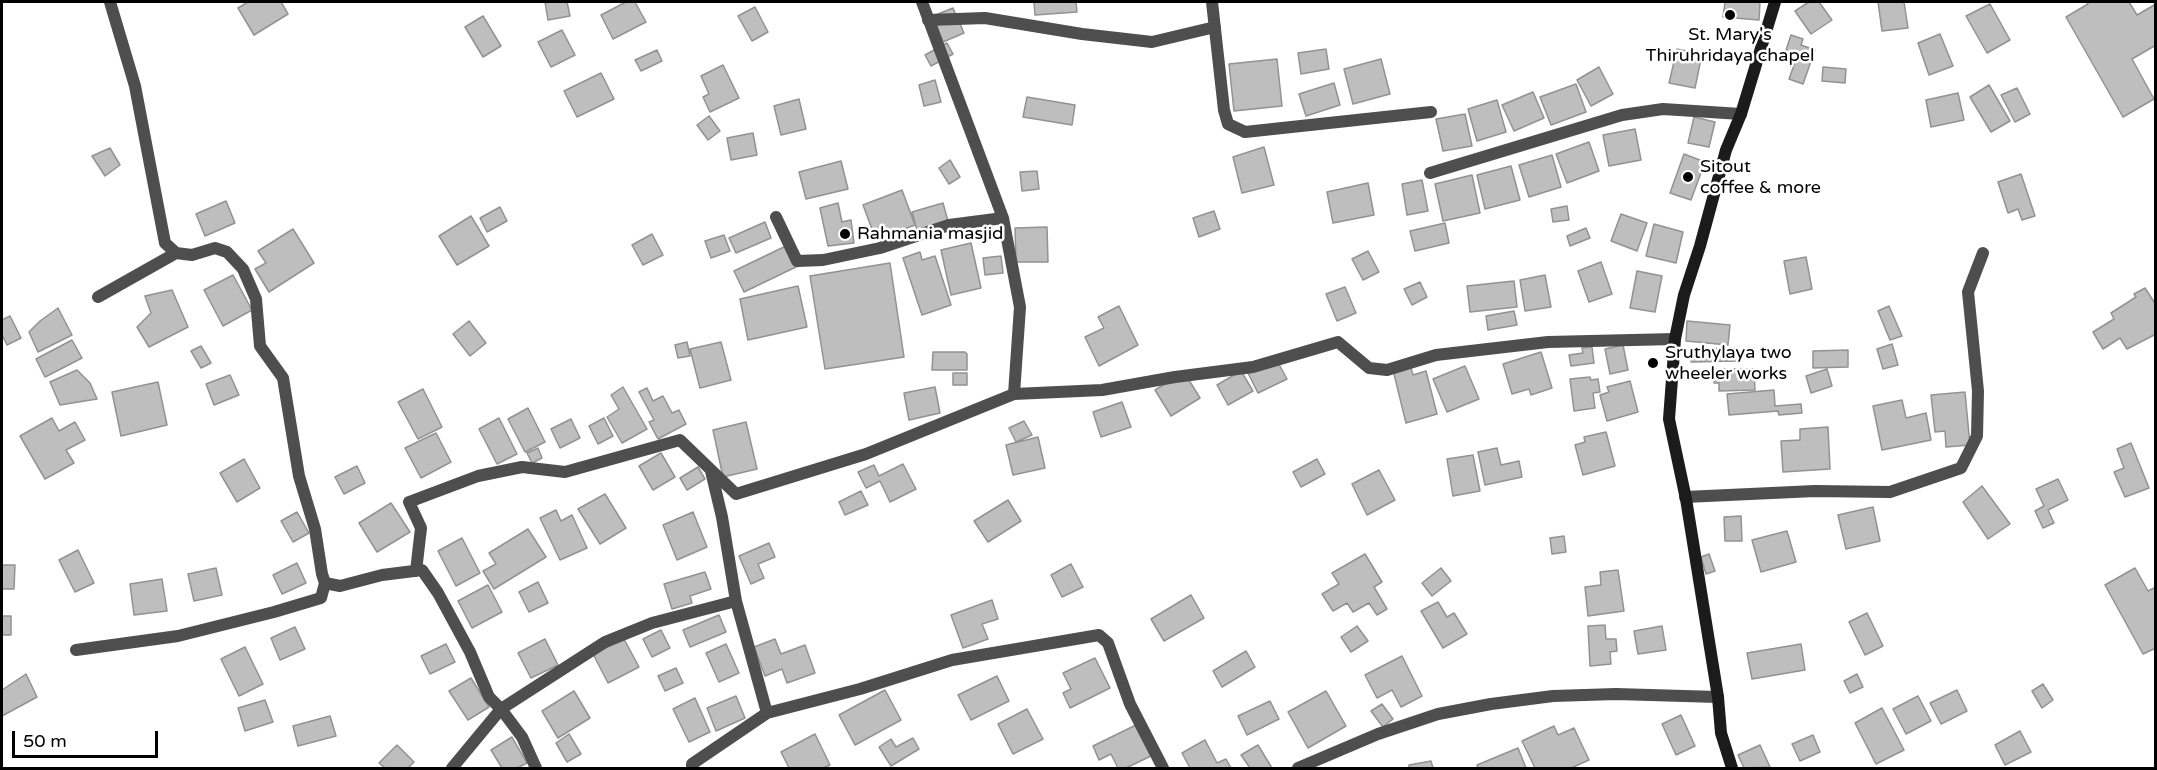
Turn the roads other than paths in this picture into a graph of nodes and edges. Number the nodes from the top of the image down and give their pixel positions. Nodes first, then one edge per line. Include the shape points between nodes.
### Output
1 (110, 2) edge
2 (922, 2) edge
3 (1212, 2) edge
4 (1775, 2) edge
5 (928, 20) junction
6 (1215, 27) junction
7 (1431, 112) dead end
8 (1741, 114) junction
9 (1430, 173) dead end
10 (776, 217) dead end
11 (1003, 218) junction
12 (176, 253) junction
13 (1983, 253) dead end
14 (98, 297) dead end
15 (1675, 339) junction
16 (1014, 394) junction
17 (711, 470) junction
18 (1685, 497) junction
19 (416, 571) junction
20 (326, 583) junction
21 (736, 601) junction
22 (76, 651) dead end
23 (1718, 697) junction
24 (501, 709) junction
25 (766, 713) junction
26 (452, 768) edge
27 (536, 768) edge
28 (692, 768) edge
29 (1163, 768) edge
30 (1298, 768) edge
31 (1732, 768) edge

1 - 12 street via 135,86 165,243
2 - 5 street
3 - 6 street
4 - 8 main road
5 - 6 street via 986,18 1152,42
5 - 11 street
6 - 7 street via 1224,110 1228,124 1245,132
8 - 9 street via 1663,109 1622,115
8 - 15 main road via 1726,150
10 - 11 street via 797,261 823,260 880,248 950,225
11 - 16 street via 1020,308
12 - 14 street
12 - 20 street via 192,255 215,248 227,252 243,269 256,299 260,346 283,378 299,476
13 - 18 street via 1968,292 1978,391 1977,436 1961,468 1890,492 1815,490
15 - 16 street via 1548,342 1436,355 1387,370 1369,368 1338,342 1253,367 1102,390
15 - 18 main road via 1669,419
16 - 17 street via 866,454 736,494
17 - 19 street via 680,440 565,472 522,467 478,476 409,502 421,528
17 - 21 street
18 - 23 main road
19 - 20 street via 340,586
19 - 24 street via 422,570 438,593 489,697
20 - 22 street via 321,598 274,612 178,636
21 - 24 street via 652,623 605,642
21 - 25 street
23 - 30 street via 1616,694 1553,696 1491,704 1438,714
23 - 31 main road via 1722,733
24 - 26 street
24 - 27 street via 522,737
25 - 28 street via 692,764
25 - 29 street via 952,660 1099,635 1108,644 1130,704

